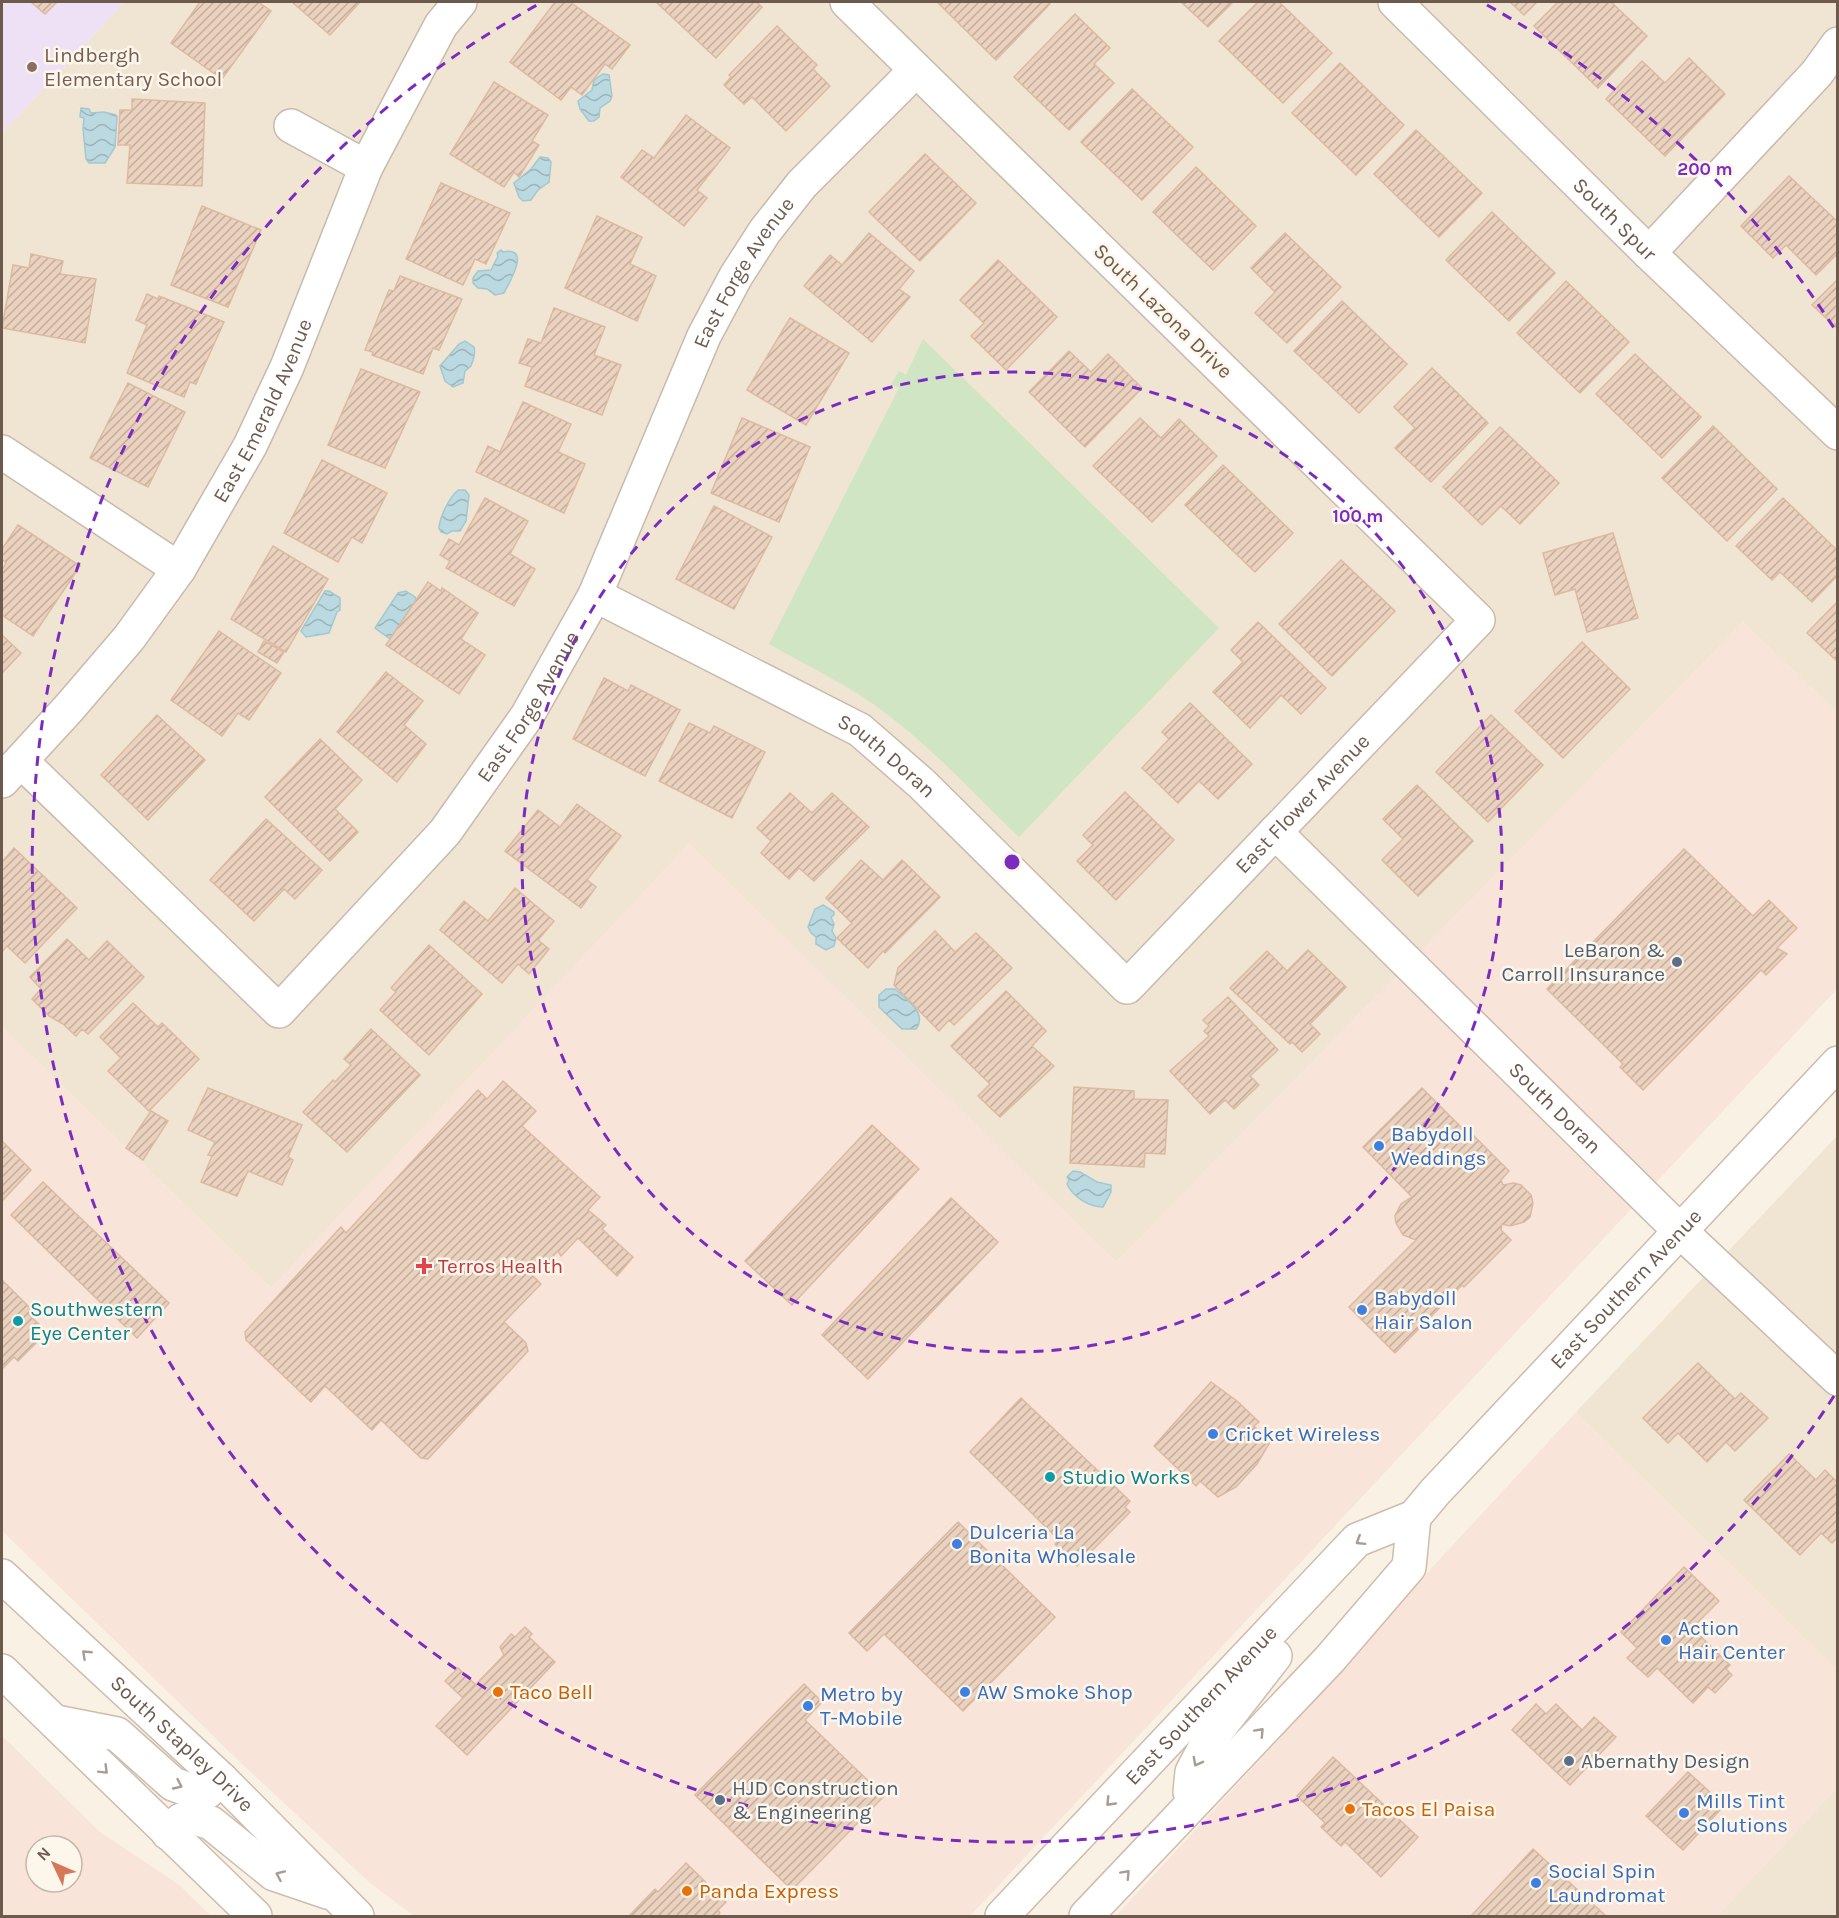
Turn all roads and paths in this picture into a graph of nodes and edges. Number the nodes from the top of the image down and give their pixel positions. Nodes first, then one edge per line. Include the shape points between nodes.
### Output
1 (460, 2) edge
2 (847, 2) edge
3 (1395, 2) edge
4 (1838, 44) edge
5 (916, 70) junction
6 (291, 126) dead end
7 (366, 167) junction
8 (1649, 253) junction
9 (1838, 433) edge
10 (2, 452) edge
11 (179, 569) junction
12 (595, 596) junction
13 (1478, 620) joint
14 (11, 771) edge
15 (1275, 832) junction
16 (1127, 987) joint
17 (1838, 1063) edge
18 (1680, 1231) junction
19 (1838, 1379) edge
20 (1414, 1517) junction
21 (2, 1576) edge
22 (17, 1598) edge
23 (1295, 1608) junction
24 (2, 1671) edge
25 (56, 1722) junction
26 (221, 1779) junction
27 (1197, 1799) junction
28 (168, 1833) junction
29 (346, 1906) edge
30 (255, 1917) edge
31 (1002, 1917) edge
32 (1086, 1917) edge

1 - 7 street, East Emerald Avenue via 441,25
2 - 5 street, South Lazona Drive
3 - 8 street, South Spur
4 - 8 street via 1817,73
5 - 12 street, East Forge Avenue via 802,184 736,276 704,336
5 - 13 street, South Lazona Drive
6 - 7 street
7 - 11 street, East Emerald Avenue via 287,367 250,446
8 - 9 street, South Spur
10 - 11 street
11 - 14 street, East Emerald Avenue via 129,638
12 - 14 street, East Forge Avenue via 527,716 445,831 279,1011
12 - 16 street, South Doran via 860,730 922,784
13 - 15 street, East Flower Avenue
15 - 16 street, East Flower Avenue
15 - 18 street, South Doran
17 - 18 street, East Southern Avenue
18 - 19 street, South Doran
18 - 20 street, East Southern Avenue
20 -> 23 street, East Southern Avenue via 1357,1540
27 -> 20 street via 1329,1660 1409,1567
21 - 22 street, South Stapley Drive
26 -> 22 street, South Stapley Drive
23 -> 27 street via 1280,1649 1208,1742 1192,1772 1190,1792
23 -> 31 street, East Southern Avenue
24 - 25 street
25 -> 26 street via 117,1734 173,1784 192,1791 207,1792
25 -> 28 street
26 - 29 street, South Stapley Drive
32 -> 27 street
29 -> 28 street via 274,1874 212,1823 192,1817 181,1820
28 - 30 street

